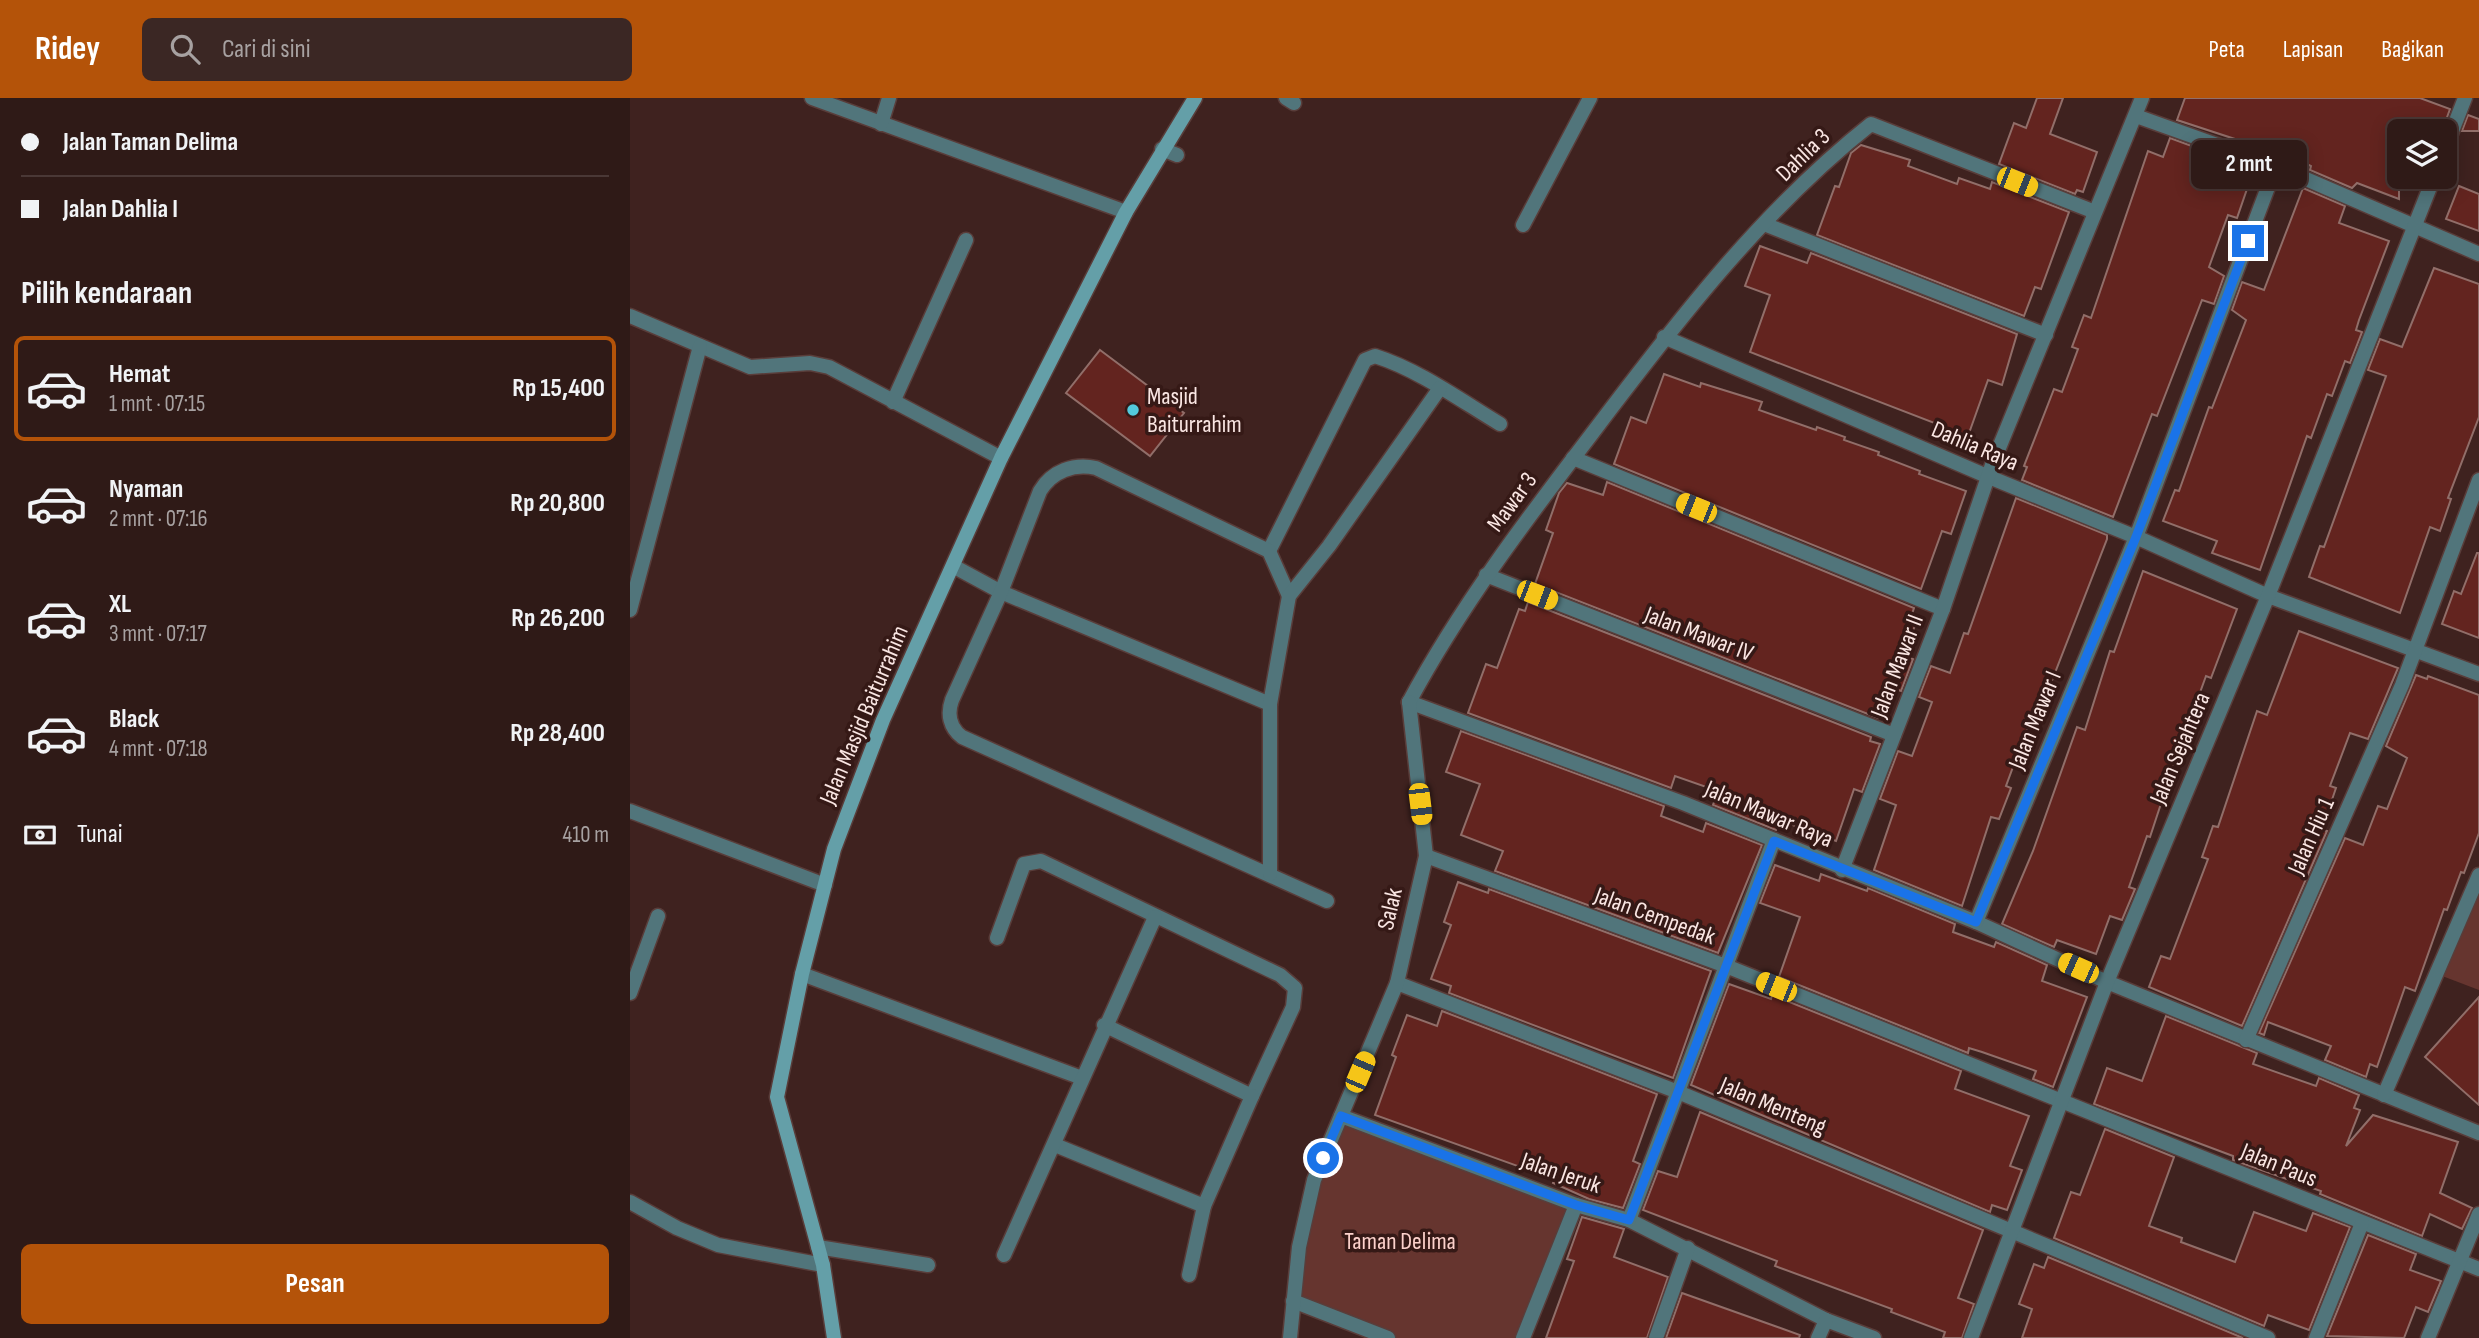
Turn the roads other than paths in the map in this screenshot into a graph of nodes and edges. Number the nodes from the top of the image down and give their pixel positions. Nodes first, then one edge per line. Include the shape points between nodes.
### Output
1 (811, 98) edge
2 (889, 98) edge
3 (1195, 98) edge
4 (1590, 98) edge
5 (2142, 98) edge
6 (2465, 98) edge
7 (2136, 116) junction
8 (2457, 119) edge
9 (881, 124) junction
10 (1162, 149) junction
11 (1177, 155) dead end
12 (2276, 166) junction
13 (2429, 189) edge
14 (1126, 212) junction
15 (2095, 212) junction
16 (1524, 225) dead end
17 (1764, 225) junction
18 (2414, 226) junction
19 (966, 240) dead end
20 (2479, 254) edge
21 (630, 316) edge
22 (2046, 335) junction
23 (1664, 337) junction
24 (700, 346) junction
25 (1440, 388) junction
26 (893, 402) junction
27 (1500, 424) dead end
28 (1001, 458) junction
29 (1573, 458) junction
30 (1989, 477) junction
31 (2479, 480) edge
32 (2136, 537) junction
33 (1269, 551) junction
34 (953, 566) junction
35 (1486, 575) junction
36 (1001, 592) junction
37 (1289, 596) junction
38 (2268, 596) junction
39 (1943, 609) junction
40 (630, 610) edge
41 (2413, 649) junction
42 (2479, 674) edge
43 (1409, 702) junction
44 (1270, 704) junction
45 (1894, 735) junction
46 (630, 811) edge
47 (1774, 841) junction
48 (1426, 856) junction
49 (1842, 870) junction
50 (1269, 874) junction
51 (2479, 875) edge
52 (825, 885) junction
53 (1327, 901) dead end
54 (658, 916) dead end
55 (1155, 917) junction
56 (1976, 922) junction
57 (997, 938) dead end
58 (1726, 966) junction
59 (802, 974) junction
60 (2107, 982) junction
61 (1397, 983) junction
62 (630, 993) edge
63 (1104, 1025) junction
64 (2246, 1040) junction
65 (1082, 1079) junction
66 (1678, 1092) junction
67 (2384, 1095) junction
68 (1252, 1096) junction
69 (2062, 1101) junction
70 (1341, 1116) junction
71 (2479, 1133) edge
72 (1055, 1145) junction
73 (630, 1202) edge
74 (1576, 1205) junction
75 (1204, 1206) junction
76 (2479, 1214) edge
77 (1629, 1220) junction
78 (2362, 1223) junction
79 (2011, 1232) junction
80 (818, 1247) junction
81 (1688, 1248) junction
82 (1004, 1255) dead end
83 (2458, 1261) junction
84 (823, 1265) junction
85 (928, 1265) dead end
86 (2479, 1269) edge
87 (1189, 1275) dead end
88 (1293, 1301) junction
89 (1826, 1320) junction
90 (1369, 1334) edge
91 (834, 1338) edge
92 (1290, 1338) edge
93 (1388, 1338) edge
94 (1523, 1338) edge
95 (1656, 1338) edge
96 (1818, 1338) edge
97 (1874, 1338) edge
98 (1970, 1338) edge
99 (2267, 1338) edge
100 (2316, 1338) edge
101 (2428, 1338) edge

1 - 9 street
2 - 9 street
3 - 10 street, Jalan Masjid Baiturrahim
4 - 16 street
5 - 7 street, Jalan Mawar II
6 - 8 street
7 - 12 street
7 - 15 street, Jalan Mawar II
9 - 14 street
10 - 11 street
10 - 14 street, Jalan Masjid Baiturrahim
12 - 18 street
12 - 32 street, Jalan Mawar I
13 - 18 street, Jalan Sejahtera
14 - 28 street, Jalan Masjid Baiturrahim
15 - 17 street, Dahlia 3 via 1871,124
15 - 22 street, Jalan Mawar II
17 - 22 street
17 - 23 street, Dahlia 3
18 - 20 street
18 - 38 street, Jalan Sejahtera
19 - 26 street
21 - 24 street
22 - 30 street, Jalan Mawar II
23 - 29 street, Mawar 3
23 - 30 street, Dahlia Raya
24 - 26 street via 750,367 822,364
24 - 40 street
25 - 27 street
25 - 33 street via 1375,356 1366,360
25 - 37 street
26 - 28 street
28 - 34 street, Jalan Masjid Baiturrahim
29 - 35 street, Mawar 3
29 - 39 street
30 - 32 street, Dahlia Raya
30 - 39 street, Jalan Mawar II
31 - 41 street, Jalan Hiu 1
32 - 38 street, Dahlia Raya
32 - 56 street, Jalan Mawar I
33 - 36 street via 1096,468 1080,466 1056,474 1045,484
33 - 37 street
34 - 36 street
34 - 52 street, Jalan Masjid Baiturrahim via 860,775
35 - 43 street, Mawar 3
35 - 45 street, Jalan Mawar IV
36 - 44 street
36 - 50 street via 950,706 949,718 957,734
37 - 44 street
38 - 41 street, Dahlia Raya
38 - 60 street, Jalan Sejahtera
39 - 45 street, Jalan Mawar II
41 - 42 street, Dahlia Raya
41 - 64 street, Jalan Hiu 1 via 2402,685
43 - 47 street, Jalan Mawar Raya
43 - 48 street, Salak
44 - 50 street
45 - 49 street, Jalan Mawar II
46 - 52 street
47 - 49 street, Jalan Mawar Raya
47 - 58 street
48 - 58 street, Jalan Cempedak
48 - 61 street, Salak
49 - 56 street, Jalan Mawar Raya
50 - 53 street
51 - 67 street
52 - 59 street, Jalan Masjid Baiturrahim
54 - 62 street
55 - 57 street via 1056,866 1031,860 1024,864
55 - 63 street
55 - 68 street via 1280,975 1295,988 1293,1007
56 - 60 street, Jalan Mawar Raya
58 - 66 street
58 - 69 street, Jalan Cempedak
59 - 65 street
59 - 80 street, Jalan Masjid Baiturrahim via 777,1097
60 - 64 street, Jalan Mawar Raya
60 - 69 street, Jalan Sejahtera
61 - 66 street, Jalan Menteng
61 - 70 street, Salak
63 - 65 street
63 - 68 street
64 - 67 street, Jalan Mawar Raya
65 - 72 street
66 - 77 street
66 - 79 street, Jalan Menteng
67 - 71 street, Jalan Mawar Raya
68 - 75 street
69 - 78 street, Jalan Paus
69 - 79 street, Jalan Sejahtera
70 - 74 street, Jalan Jeruk
70 - 88 street, Salak via 1305,1213
72 - 75 street
72 - 82 street
73 - 84 street via 718,1245
74 - 77 street, Jalan Jeruk
74 - 94 street
75 - 87 street
76 - 83 street
77 - 81 street, Jalan Jeruk
78 - 83 street, Jalan Paus
78 - 100 street
79 - 98 street, Jalan Sejahtera
79 - 99 street, Jalan Menteng
80 - 84 street, Jalan Masjid Baiturrahim
80 - 85 street
81 - 89 street, Jalan Jeruk
81 - 95 street
83 - 86 street, Jalan Paus
83 - 101 street
84 - 91 street, Jalan Masjid Baiturrahim
88 - 90 street
88 - 92 street, Salak
89 - 96 street
89 - 97 street, Jalan Jeruk
90 - 93 street

